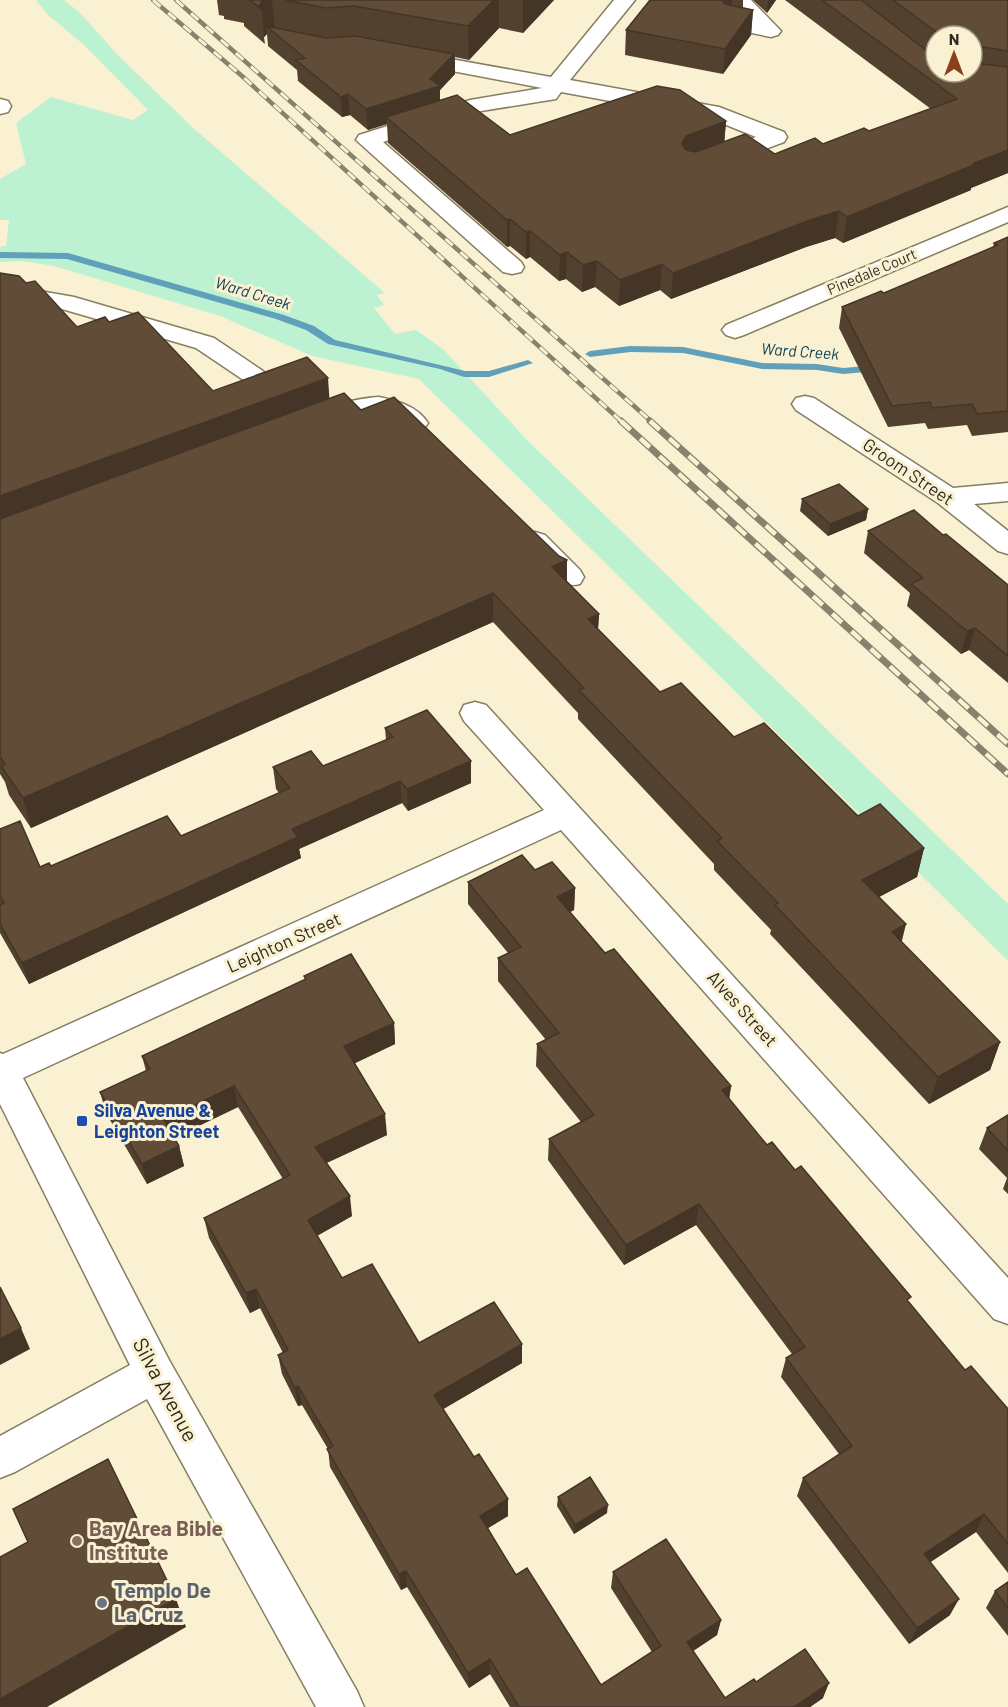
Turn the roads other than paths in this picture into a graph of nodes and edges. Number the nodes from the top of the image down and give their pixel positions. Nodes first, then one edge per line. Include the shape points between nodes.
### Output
1 (625, 0) edge
2 (739, 0) edge
3 (730, 23) edge
4 (388, 54) edge
5 (552, 89) junction
6 (693, 169) edge
7 (1008, 214) edge
8 (512, 267) dead end
9 (0, 291) edge
10 (735, 330) dead end
11 (254, 376) edge
12 (805, 404) dead end
13 (291, 432) edge
14 (436, 444) edge
15 (1008, 492) edge
16 (948, 497) junction
17 (519, 526) edge
18 (1008, 545) edge
19 (570, 577) dead end
20 (476, 713) dead end
21 (566, 814) junction
22 (3, 1082) edge
23 (1008, 1306) edge
24 (155, 1373) junction
25 (0, 1458) edge
26 (341, 1707) edge

1 - 5 street
2 - 3 street via 771,31
4 - 5 street
5 - 6 street via 719,114 776,137
5 - 8 street via 478,105 367,140
7 - 10 street, Pinedale Court
9 - 11 street via 65,302 205,343
12 - 16 street, Groom Street
13 - 14 street via 369,403 403,411
15 - 16 street
16 - 18 street, Groom Street
17 - 19 street
20 - 21 street, Alves Street
21 - 22 street, Leighton Street
21 - 23 street, Alves Street
22 - 24 street, Silva Avenue
24 - 25 street
24 - 26 street, Silva Avenue

